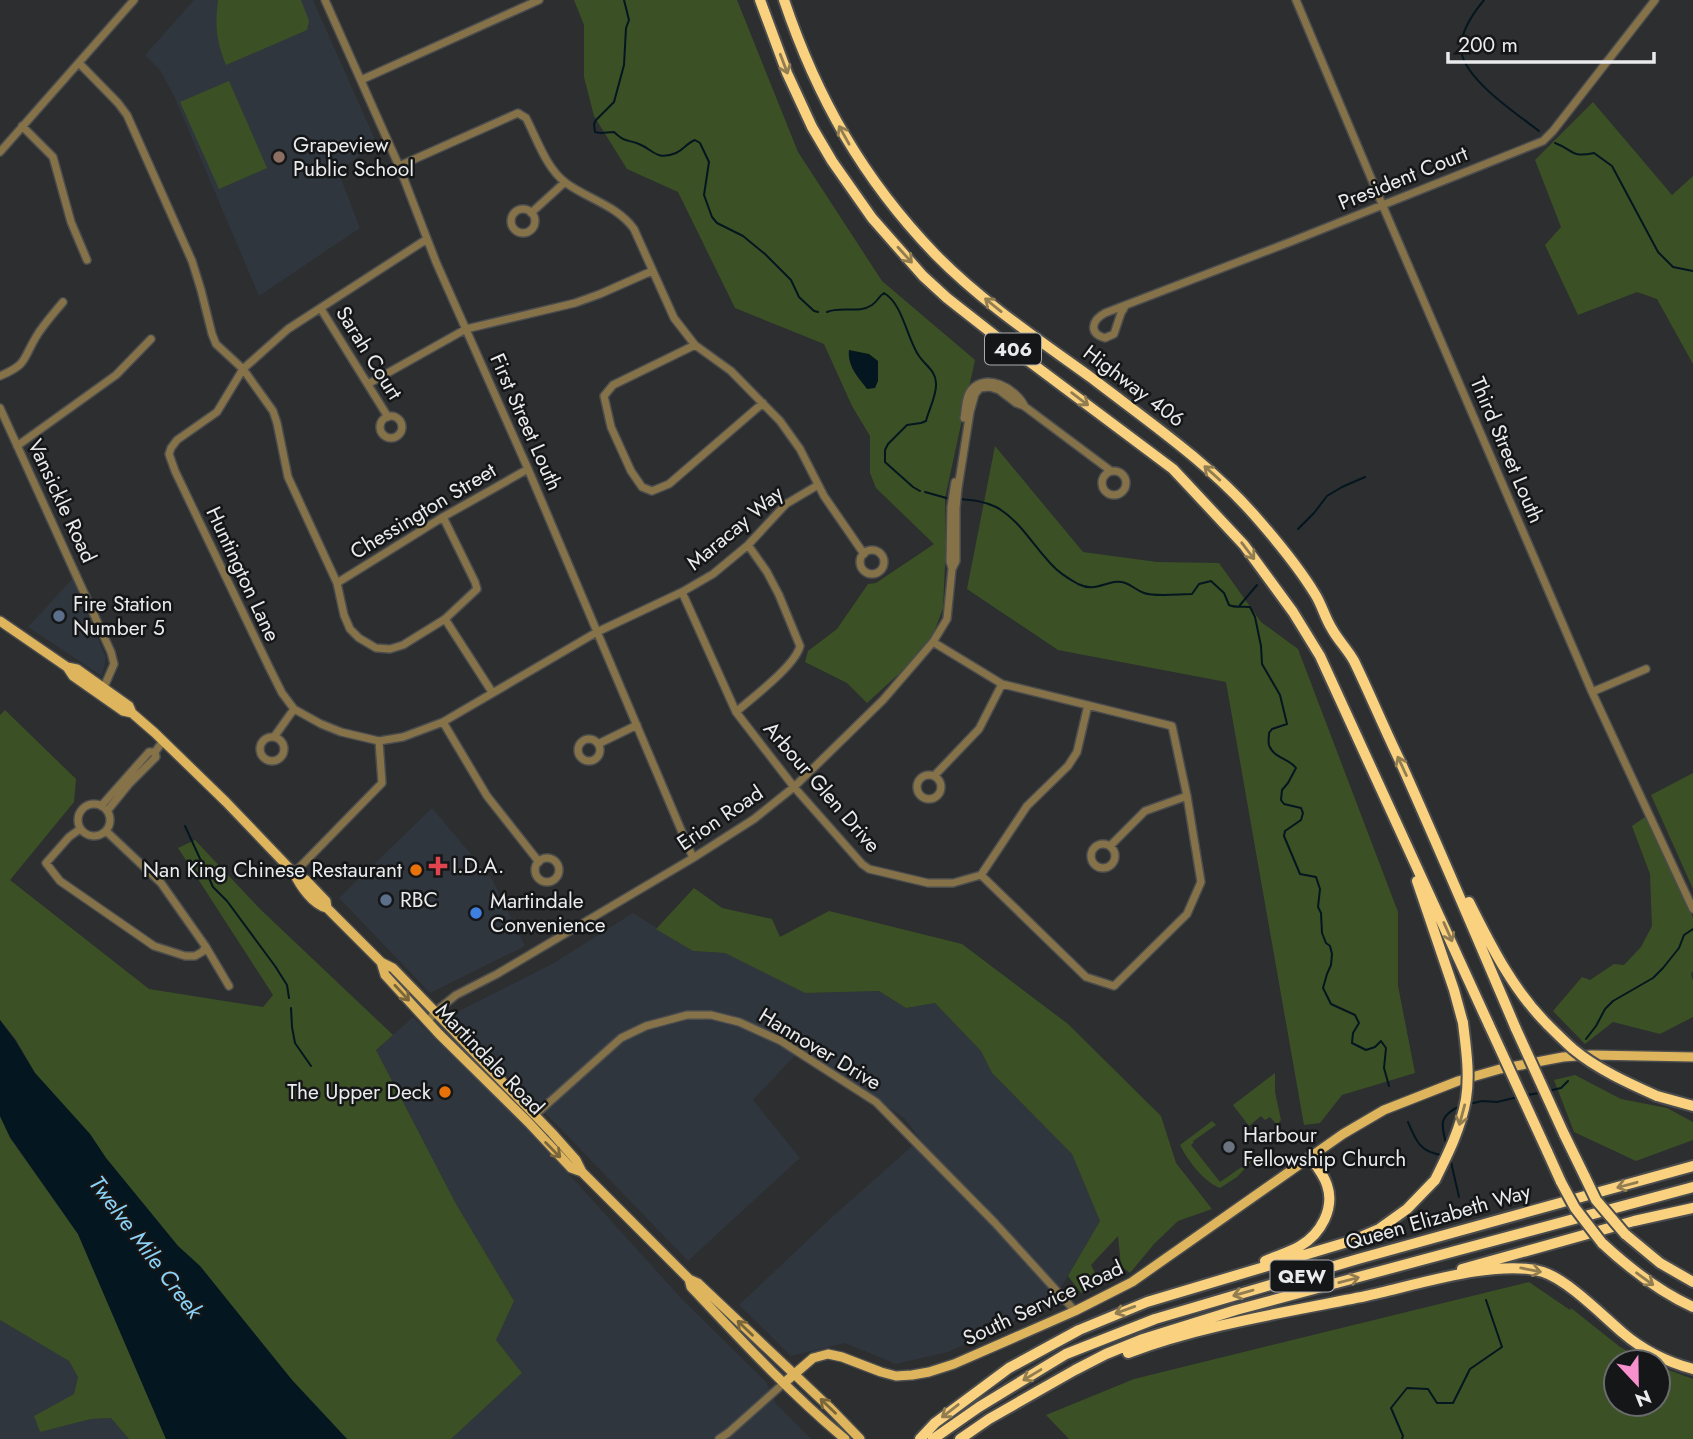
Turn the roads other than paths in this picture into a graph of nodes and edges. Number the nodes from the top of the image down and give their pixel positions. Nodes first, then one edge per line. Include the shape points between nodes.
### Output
1 (134, 0) edge
2 (326, 0) edge
3 (539, 0) edge
4 (760, 0) edge
5 (784, 0) edge
6 (1296, 0) edge
7 (1655, 0) edge
8 (79, 63) junction
9 (361, 80) junction
10 (22, 126) junction
11 (0, 152) edge
12 (398, 166) junction
13 (565, 181) junction
14 (1382, 204) junction
15 (531, 213) dead end
16 (427, 239) junction
17 (88, 260) dead end
18 (652, 271) junction
19 (63, 302) dead end
20 (1126, 305) junction
21 (321, 309) junction
22 (466, 329) junction
23 (151, 340) dead end
24 (695, 345) junction
25 (243, 369) junction
26 (0, 376) edge
27 (368, 384) junction
28 (763, 403) junction
29 (0, 408) edge
30 (388, 417) dead end
31 (17, 446) junction
32 (528, 469) junction
33 (1111, 471) dead end
34 (818, 485) junction
35 (443, 517) junction
36 (748, 545) junction
37 (864, 554) dead end
38 (337, 583) junction
39 (682, 592) junction
40 (445, 619) junction
41 (0, 621) edge
42 (597, 632) junction
43 (933, 642) junction
44 (67, 667) junction
45 (1646, 669) dead end
46 (1002, 684) junction
47 (104, 687) junction
48 (492, 692) junction
49 (1592, 692) junction
50 (1088, 705) junction
51 (294, 709) junction
52 (736, 712) junction
53 (132, 713) junction
54 (443, 722) junction
55 (637, 725) junction
56 (274, 737) dead end
57 (163, 741) junction
58 (379, 741) junction
59 (598, 744) dead end
60 (934, 776) dead end
61 (794, 787) junction
62 (1187, 796) junction
63 (1388, 803) junction
64 (104, 809) junction
65 (1430, 828) junction
66 (80, 829) junction
67 (106, 831) junction
68 (1110, 846) dead end
69 (693, 859) junction
70 (539, 862) dead end
71 (294, 873) junction
72 (981, 875) junction
73 (1693, 909) edge
74 (206, 947) junction
75 (381, 962) junction
76 (229, 986) dead end
77 (435, 1012) junction
78 (428, 1021) junction
79 (1693, 1057) edge
80 (1693, 1106) edge
81 (535, 1115) junction
82 (1310, 1157) junction
83 (1693, 1166) edge
84 (582, 1172) junction
85 (1693, 1187) edge
86 (1693, 1208) edge
87 (689, 1279) junction
88 (1693, 1282) edge
89 (1190, 1289) junction
90 (1392, 1290) junction
91 (1693, 1307) edge
92 (1075, 1311) junction
93 (1693, 1369) edge
94 (1075, 1370) junction
95 (794, 1375) junction
96 (784, 1383) junction
97 (719, 1439) edge
98 (845, 1439) edge
99 (860, 1439) edge
100 (920, 1439) edge
101 (933, 1439) edge
102 (960, 1439) edge

1 - 8 street
2 - 9 street, First Street Louth
3 - 9 street
4 -> 63 highway, Highway 406 / 406 via 812,127 872,218 947,298 1173,469 1244,545 1320,656
65 -> 5 highway, Highway 406 / 406 via 1352,658 1292,559 1233,492 1178,443 1000,310 936,255 897,212 851,148 827,105
6 - 14 street, Third Street Louth
7 - 14 street, President Court via 1543,141
8 - 10 street
8 - 25 street via 127,115 192,261 216,344
9 - 12 street, First Street Louth
10 - 11 street
10 - 17 street via 53,157 71,222
12 - 13 street via 518,113 526,117 551,167
12 - 16 street, First Street Louth
13 - 15 street
13 - 18 street via 626,218
14 - 20 street, President Court
14 - 49 street, Third Street Louth
16 - 21 street, Huntington Lane
16 - 22 street, First Street Louth
18 - 22 street via 575,303
18 - 24 street via 674,318
19 - 26 street via 36,336 23,362
20 - 20 street, President Court via 1098,316 1094,325 1097,335 1114,334
21 - 25 street, Huntington Lane via 288,329
21 - 27 street, Sarah Court
22 - 27 street
22 - 32 street, First Street Louth
23 - 31 street via 116,375
24 - 28 street via 731,371
24 - 28 street via 613,385 604,396 611,427 642,487 652,491 669,484
25 - 38 street via 273,411 288,477
25 - 51 street, Huntington Lane via 217,412 177,440 169,454 268,667
27 - 30 street, Sarah Court
28 - 34 street via 800,449
29 - 31 street, Vansickle Road
31 - 47 street, Vansickle Road via 111,652 114,664
32 - 35 street, Chessington Street
32 - 42 street, First Street Louth
33 - 43 street, Erion Road via 994,382 971,390 954,508 956,561 947,619
34 - 36 street, Maracay Way via 786,504
34 - 37 street
35 - 38 street, Chessington Street
35 - 40 street via 477,589
36 - 39 street, Maracay Way
36 - 52 street via 779,595 800,646 784,670
38 - 40 street via 350,629 376,648 403,645
39 - 42 street, Maracay Way
39 - 52 street, Arbour Glen Drive
40 - 48 street
41 - 44 main road, Martindale Road
42 - 48 street, Huntington Lane
42 - 55 street, First Street Louth
43 - 46 street
43 - 61 street, Erion Road via 883,700
44 - 47 main road, Martindale Road
44 - 53 main road, Martindale Road via 73,676
45 - 49 street
46 - 50 street
46 - 60 street via 979,729
47 - 53 main road, Martindale Road
48 - 54 street, Huntington Lane
49 - 73 street, Third Street Louth
50 - 62 street via 1172,726
50 - 72 street via 1077,752 1027,806
51 - 56 street
51 - 58 street, Huntington Lane via 341,732
52 - 61 street, Arbour Glen Drive
53 - 57 main road, Martindale Road
54 - 58 street, Huntington Lane
54 - 70 street via 487,796
55 - 59 street
55 - 69 street, First Street Louth
57 - 64 street via 156,757
57 - 71 main road, Martindale Road
58 - 71 street via 382,783
61 - 69 street, Erion Road
61 - 72 street, Arbour Glen Drive via 869,869 928,883 953,883
62 - 68 street via 1145,810
62 - 72 street via 1201,882 1187,914 1114,986 1086,977
63 -> 89 highway, bridge via 1463,1023 1466,1097 1457,1132 1435,1180 1379,1229
63 -> 91 highway, bridge via 1575,1208 1622,1262 1667,1295
64 - 66 street via 91,804 82,809
64 - 67 street via 110,820
65 - 80 highway, bridge via 1505,970 1548,1026 1599,1067 1657,1096
65 - 88 highway, bridge via 1596,1200 1625,1234 1660,1263
66 - 67 street via 93,836
66 - 74 street via 46,863 60,881 154,946 184,956 195,956
67 - 74 street via 161,883
69 - 77 street, Erion Road via 456,995
71 - 75 main road, Martindale Road via 306,880
74 - 76 street
75 - 77 main road, Martindale Road via 393,968
75 -> 78 main road, Martindale Road via 385,975
77 - 78 street, Erion Road
77 - 81 main road, Martindale Road
78 -> 84 main road, Martindale Road via 571,1168
79 - 82 main road, South Service Road via 1592,1055 1500,1069 1384,1110
81 - 84 main road, Martindale Road
81 - 92 street, Hannover Drive via 621,1038 646,1026 687,1014 739,1021 781,1041 876,1102
82 - 89 highway via 1330,1197 1328,1211 1312,1236 1276,1256
82 - 92 main road, South Service Road via 1132,1282
83 -> 101 highway, Queen Elizabeth Way / QEW via 1154,1319 1066,1354
84 - 87 main road, Martindale Road
94 -> 85 highway, Queen Elizabeth Way / QEW via 1143,1339 1236,1310
86 - 90 highway
95 -> 87 main road, Martindale Road
87 - 96 main road, Martindale Road via 691,1287
89 -> 100 highway via 1108,1317 1047,1346 972,1395
90 -> 93 highway via 1483,1271 1521,1267 1546,1273 1654,1356
90 - 94 highway via 1157,1342
92 - 95 main road, South Service Road via 929,1372 896,1376 828,1354 813,1358
94 - 102 highway, Queen Elizabeth Way / QEW
95 - 96 main road, South Service Road
99 -> 95 main road, Martindale Road
96 - 97 street
96 - 98 main road, Martindale Road

